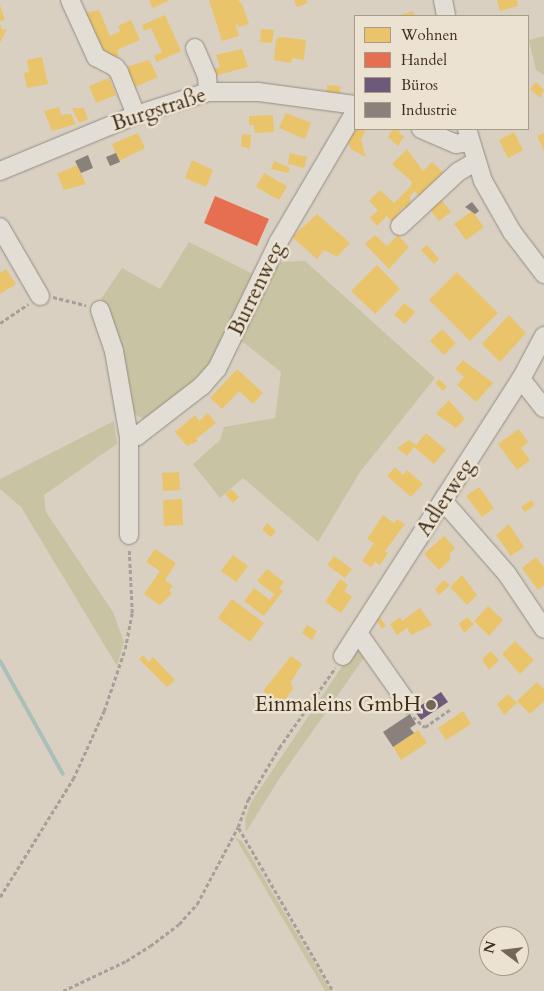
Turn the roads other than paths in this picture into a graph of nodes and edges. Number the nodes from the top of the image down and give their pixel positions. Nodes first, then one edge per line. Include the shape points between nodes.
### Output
1 (70, 0) edge
2 (442, 0) edge
3 (446, 15) edge
4 (195, 48) dead end
5 (208, 92) junction
6 (354, 105) edge
7 (354, 114) edge
8 (136, 115) junction
9 (423, 130) edge
10 (468, 135) edge
11 (476, 161) junction
12 (0, 171) edge
13 (400, 226) dead end
14 (0, 227) edge
15 (5, 252) edge
16 (544, 274) edge
17 (40, 296) road end
18 (100, 310) road end
19 (544, 336) edge
20 (522, 379) junction
21 (544, 408) edge
22 (129, 438) junction
23 (444, 502) junction
24 (129, 535) road end
25 (544, 629) edge
26 (358, 633) junction
27 (343, 656) road end
28 (408, 704) dead end

1 - 8 street via 96,57 119,72
2 - 3 street
4 - 5 street via 207,76
5 - 6 street, Burgstraße via 259,92
5 - 8 street, Burgstraße
7 - 22 street, Burrenweg via 279,241 217,369 166,416
8 - 12 street, Burgstraße
9 - 10 street via 456,144
10 - 11 street
11 - 13 street via 458,172
11 - 16 street via 483,181 512,232
14 - 15 street
15 - 17 street
18 - 22 street via 114,351
19 - 20 street, Adlerweg
20 - 21 street
20 - 23 street, Adlerweg
22 - 24 street
23 - 25 street via 507,574
23 - 26 street, Adlerweg
26 - 27 street, Adlerweg
26 - 28 street

